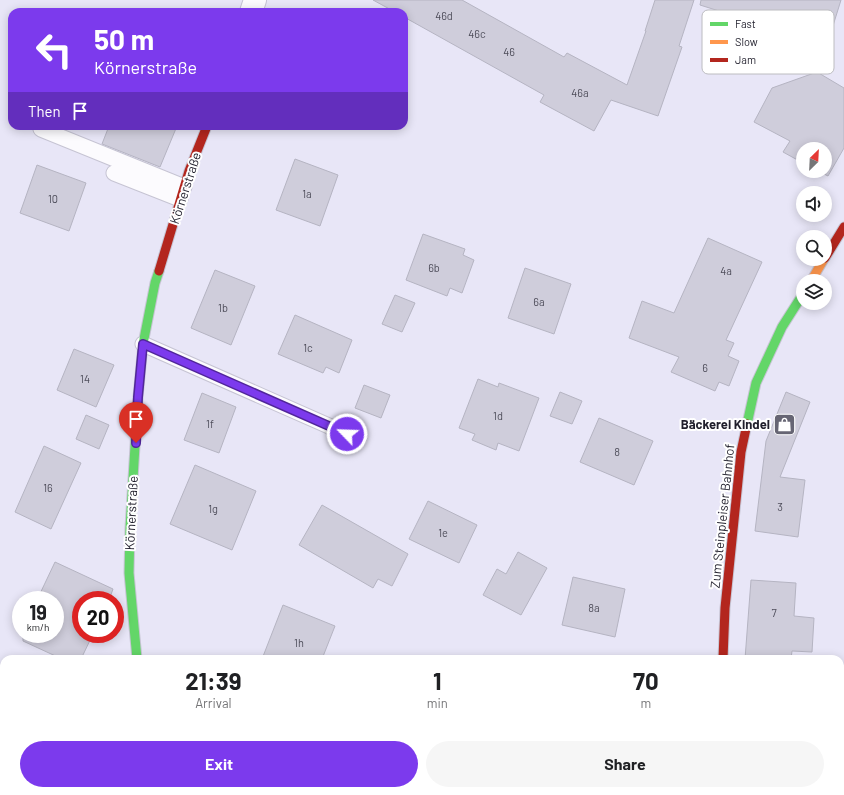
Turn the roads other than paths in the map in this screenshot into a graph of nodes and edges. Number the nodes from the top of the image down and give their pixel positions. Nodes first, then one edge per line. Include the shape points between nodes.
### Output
1 (43, 130) edge
2 (205, 130) edge
3 (114, 173) dead end
4 (182, 193) junction
5 (844, 227) edge
6 (832, 247) edge
7 (796, 305) edge
8 (143, 344) junction
9 (347, 434) dead end
10 (137, 655) edge
11 (723, 655) edge

1 - 4 lane
2 - 4 street, Körnerstraße
3 - 4 lane
4 - 8 street, Körnerstraße via 155,283
5 - 6 street
7 - 11 street, Zum Steinpleiser Bahnhof via 782,327 756,383 741,452
8 - 9 lane
8 - 10 street, Körnerstraße via 129,573

